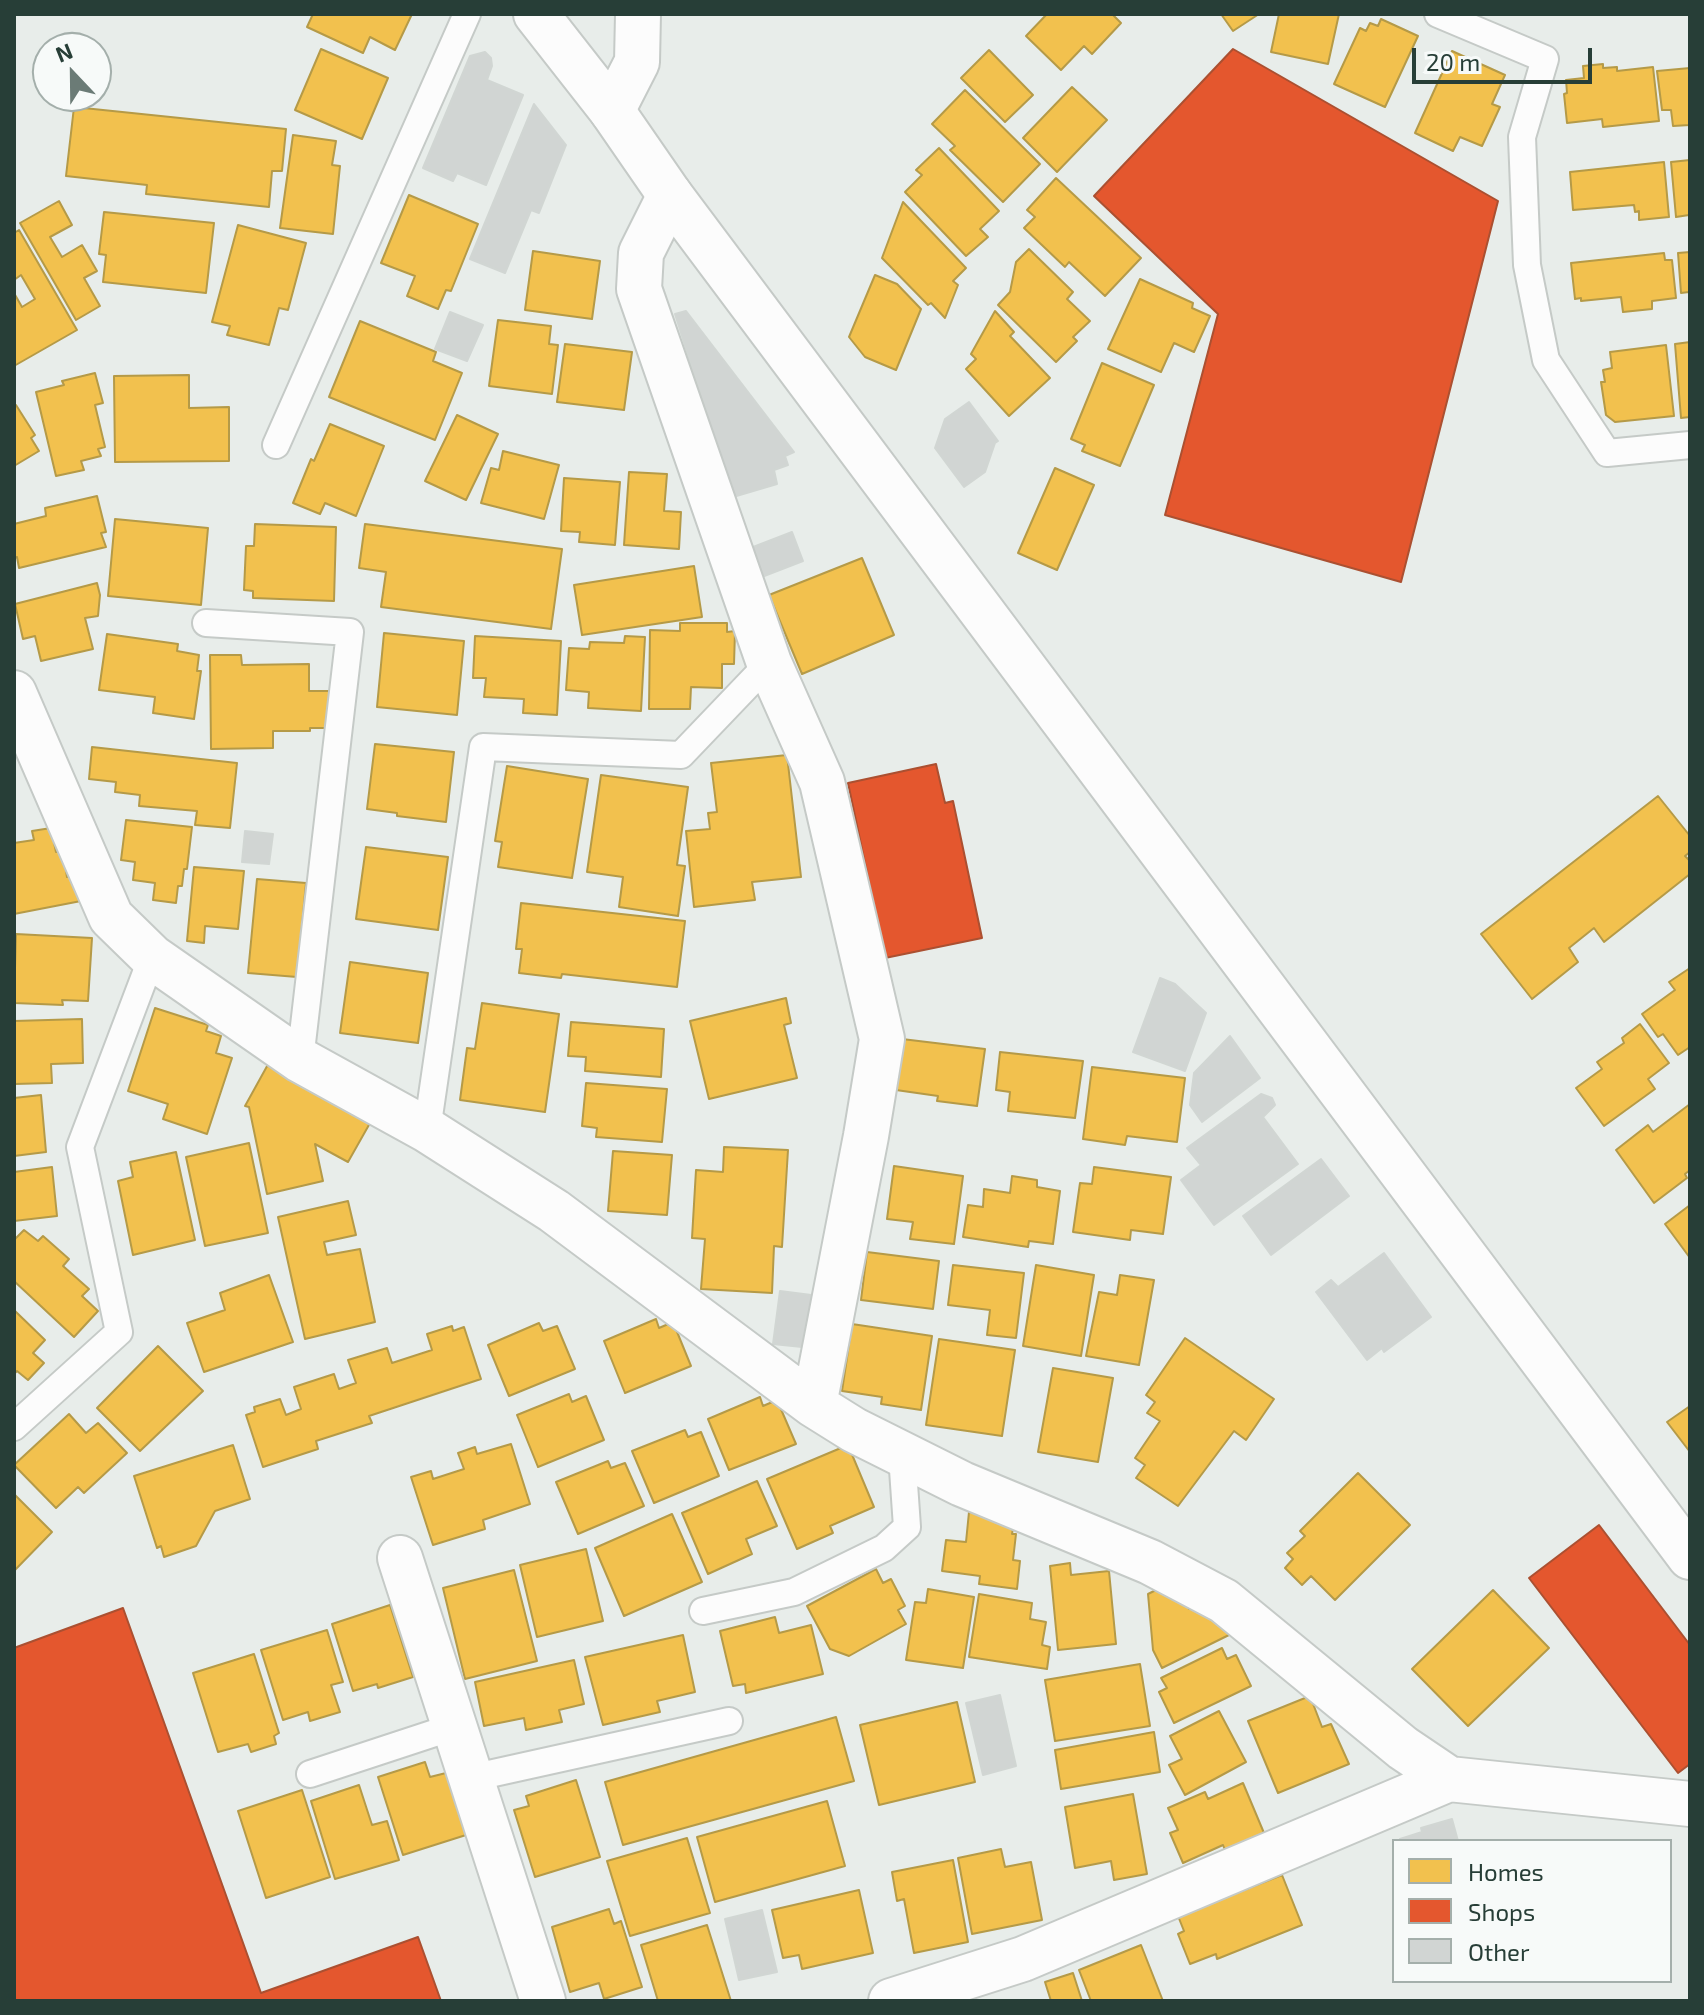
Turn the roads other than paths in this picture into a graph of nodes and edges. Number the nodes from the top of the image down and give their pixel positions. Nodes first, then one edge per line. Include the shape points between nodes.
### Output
1 (467, 14) edge
2 (536, 14) edge
3 (638, 14) edge
4 (1438, 14) edge
5 (612, 111) junction
6 (670, 195) junction
7 (276, 445) dead end
8 (1690, 445) edge
9 (206, 623) dead end
10 (769, 663) junction
11 (14, 693) edge
12 (152, 957) junction
13 (300, 1060) junction
14 (427, 1130) junction
15 (814, 1405) junction
16 (14, 1427) edge
17 (902, 1455) junction
18 (1690, 1557) edge
19 (400, 1558) dead end
20 (703, 1611) dead end
21 (729, 1721) dead end
22 (453, 1727) junction
23 (310, 1774) dead end
24 (471, 1778) junction
25 (1449, 1779) junction
26 (1690, 1804) edge
27 (543, 2001) edge
28 (891, 2001) edge

1 - 7 lane
2 - 5 street
3 - 5 street via 637,62
4 - 8 lane via 1545,59 1522,137 1527,265 1546,360 1607,453
5 - 6 street
6 - 10 street via 641,253 639,289
6 - 18 street
9 - 13 lane via 350,632
10 - 14 lane via 681,755 483,747
10 - 15 street via 822,782 882,1039
11 - 12 street via 111,917
12 - 13 street
12 - 16 lane via 80,1147 119,1332
13 - 14 street
14 - 15 street via 554,1211
15 - 17 street
17 - 20 lane via 907,1527 884,1548 794,1592
17 - 25 street via 1150,1562 1224,1601 1403,1748
19 - 22 street
21 - 24 lane
22 - 23 lane
22 - 24 street
24 - 27 street
25 - 26 street
25 - 28 street via 1023,1959

